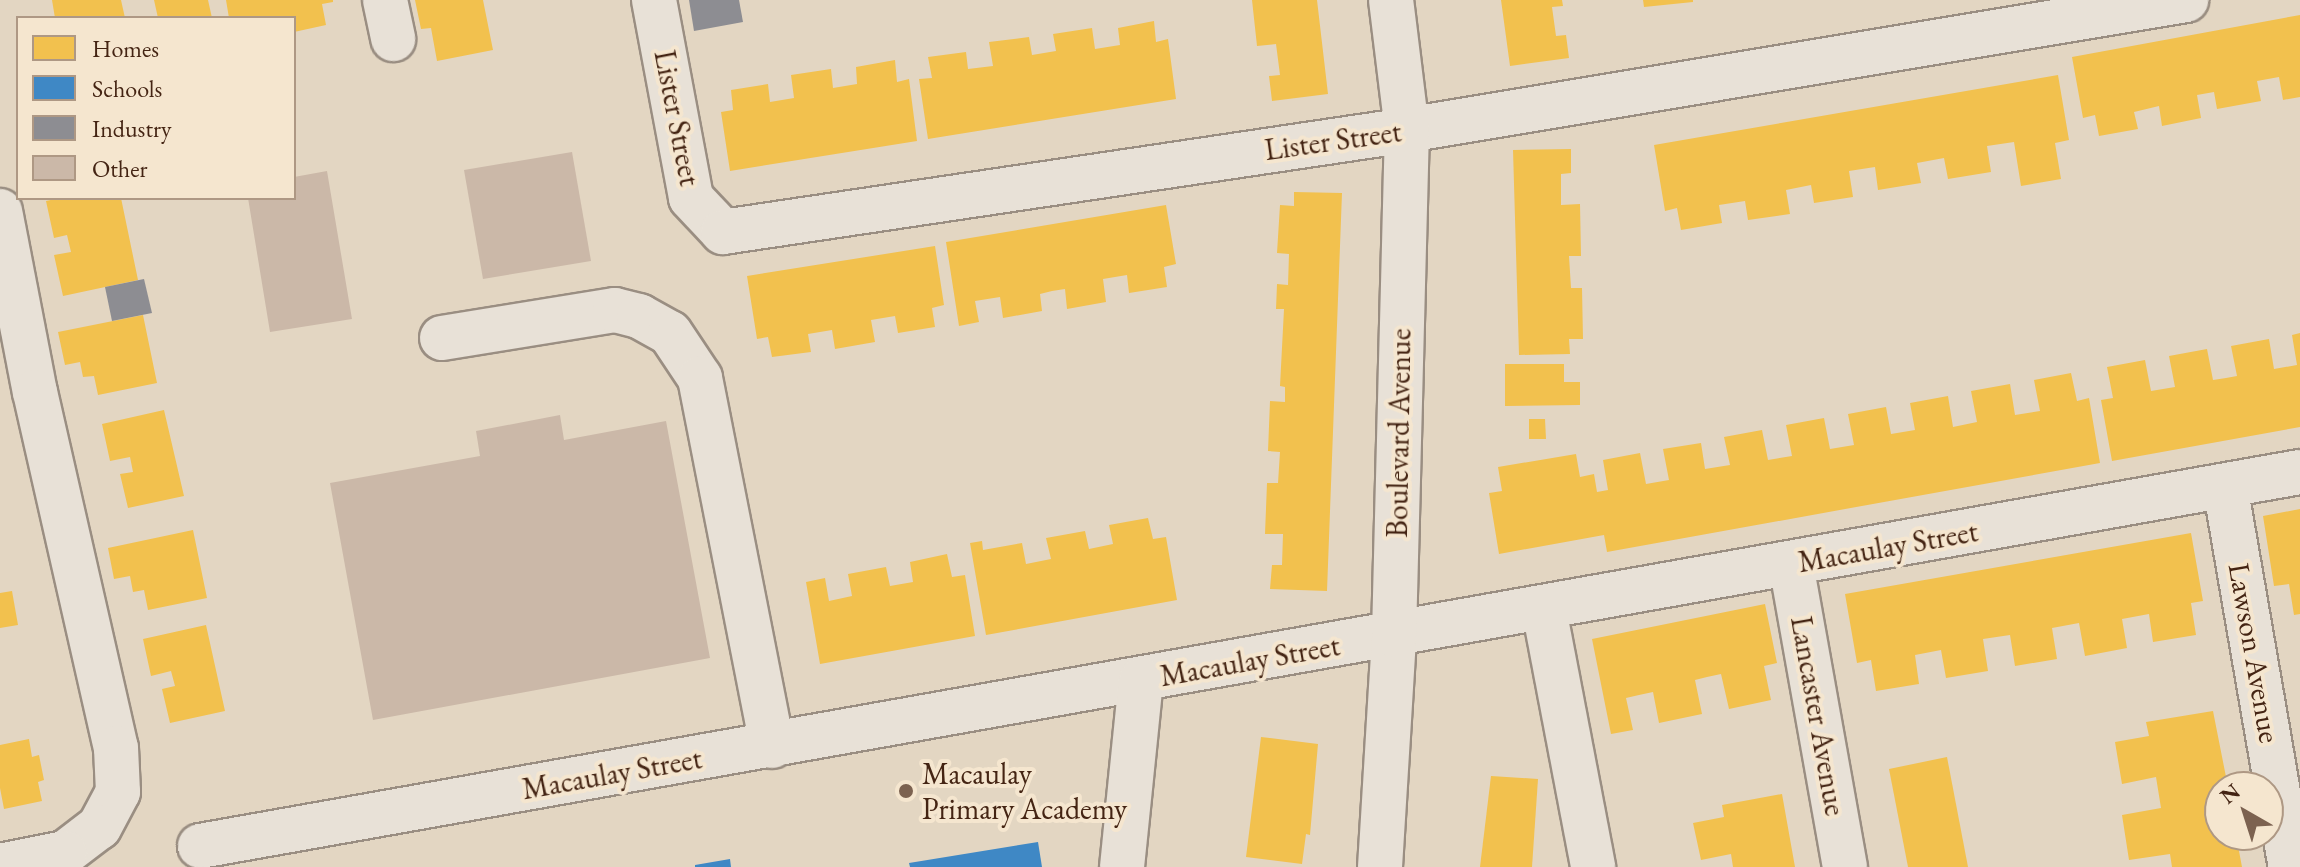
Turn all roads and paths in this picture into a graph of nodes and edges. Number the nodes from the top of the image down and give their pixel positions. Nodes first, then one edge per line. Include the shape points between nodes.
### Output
1 (654, 0) edge
2 (1391, 0) edge
3 (2186, 0) edge
4 (2113, 6) edge
5 (1407, 130) junction
6 (0, 211) edge
7 (442, 338) dead end
8 (18, 396) edge
9 (2300, 472) edge
10 (2225, 486) junction
11 (1791, 564) junction
12 (1544, 609) junction
13 (1394, 635) junction
14 (1141, 680) junction
15 (772, 746) junction
16 (200, 846) dead end
17 (0, 866) edge
18 (1122, 867) edge
19 (1380, 867) edge
20 (1593, 867) edge
21 (1845, 867) edge
22 (2291, 867) edge

1 - 5 street, Lister Street via 691,198 723,232
2 - 5 street, Boulevard Avenue
3 - 4 street, Lister Street
4 - 5 street, Lister Street
5 - 13 street, Boulevard Avenue
6 - 8 street
7 - 15 street via 615,310 670,333 700,378
8 - 17 street via 116,748 118,792 99,827 65,853
9 - 10 street, Macaulay Street
10 - 11 street, Macaulay Street
10 - 22 street, Lawson Avenue
11 - 12 street, Macaulay Street
11 - 21 street, Lancaster Avenue
12 - 13 street, Macaulay Street
12 - 20 street
13 - 14 street, Macaulay Street
13 - 19 street, Boulevard Avenue
14 - 15 street, Macaulay Street
14 - 18 street
15 - 16 street, Macaulay Street

